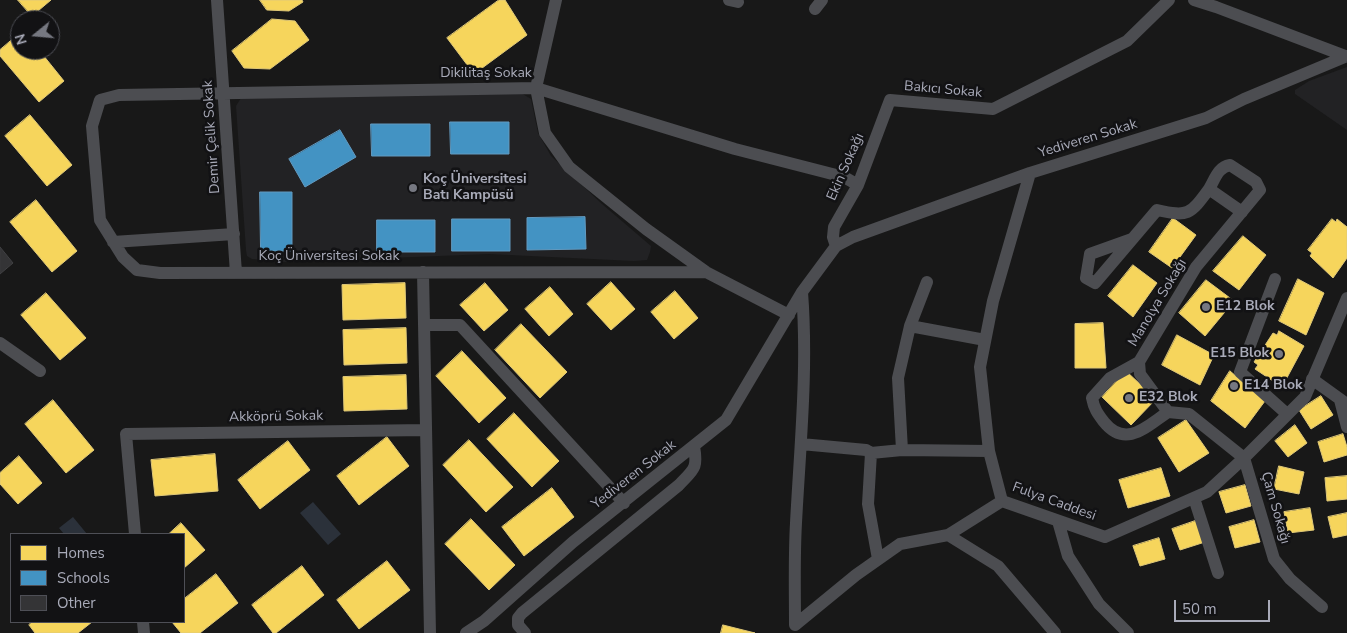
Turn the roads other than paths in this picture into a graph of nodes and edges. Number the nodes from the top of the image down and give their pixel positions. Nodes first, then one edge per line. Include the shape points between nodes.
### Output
1 (217, 0) edge
2 (556, 0) edge
3 (1169, 0) edge
4 (1194, 0) edge
5 (1346, 56) edge
6 (536, 88) junction
7 (224, 93) junction
8 (100, 100) joint
9 (890, 100) joint
10 (1030, 173) junction
11 (858, 185) junction
12 (1209, 189) junction
13 (1242, 212) junction
14 (234, 234) junction
15 (1132, 239) dead end
16 (113, 242) junction
17 (836, 246) junction
18 (236, 272) junction
19 (423, 272) junction
20 (706, 272) junction
21 (1275, 279) dead end
22 (927, 282) dead end
23 (802, 292) junction
24 (1347, 299) edge
25 (789, 314) junction
26 (424, 324) junction
27 (910, 326) junction
28 (986, 340) junction
29 (0, 343) edge
30 (1139, 362) junction
31 (40, 371) dead end
32 (1312, 379) junction
33 (1344, 402) edge
34 (1168, 412) junction
35 (1287, 414) junction
36 (1347, 427) edge
37 (426, 430) junction
38 (801, 444) junction
39 (694, 446) junction
40 (902, 450) junction
41 (989, 451) junction
42 (871, 454) junction
43 (1244, 458) junction
44 (1194, 498) junction
45 (1002, 501) junction
46 (624, 503) junction
47 (1058, 521) junction
48 (135, 533) edge
49 (948, 535) junction
50 (878, 559) junction
51 (1218, 573) dead end
52 (1322, 607) dead end
53 (793, 629) edge
54 (433, 633) edge
55 (466, 633) edge
56 (525, 633) edge
57 (1055, 633) edge
58 (1128, 633) edge

1 - 7 street, Demir Çelik Sokak
2 - 6 street
3 - 9 street, Bakıcı Sokak via 1127,41 993,109
4 - 5 street
5 - 10 street, Yediveren Sokak via 1244,98 1206,118
6 - 7 street, Dikilitaş Sokak
6 - 11 street, Dikilitaş Sokak via 735,149 844,177
6 - 20 street via 546,134 569,167
7 - 8 street, Dikilitaş Sokak via 119,95
7 - 14 street, Demir Çelik Sokak
8 - 16 street, Koç Üniversitesi Sokak via 92,126 100,220
9 - 11 street, Ekin Sokağı
10 - 17 street, Yediveren Sokak
10 - 28 street, Fulya Caddesi via 993,301
11 - 17 street, Ekin Sokağı via 834,227
12 - 13 street
12 - 13 street, Manolya Sokağı via 1218,171 1230,165 1256,182 1260,190
12 - 15 street via 1191,211 1182,214 1157,210
13 - 30 street, Manolya Sokağı via 1196,267
14 - 16 street
14 - 18 street, Demir Çelik Sokak
16 - 18 street, Koç Üniversitesi Sokak via 123,258 137,270
17 - 23 street, Yediveren Sokak
18 - 19 street, Koç Üniversitesi Sokak
19 - 20 street, Koç Üniversitesi Sokak
19 - 26 street
20 - 25 street
21 - 35 street via 1240,372
22 - 27 street
23 - 25 street, Yediveren Sokak
23 - 38 street via 805,327
24 - 32 street, Fulya Caddesi
25 - 39 street, Yediveren Sokak via 726,420
26 - 37 street
26 - 46 street via 460,325
27 - 28 street
27 - 40 street via 898,378
28 - 41 street, Fulya Caddesi via 980,367
29 - 31 street
30 - 34 street, Manolya Sokağı via 1140,374
30 - 34 street via 1110,378 1092,398 1094,409 1110,430 1127,436
32 - 33 street
32 - 35 street, Fulya Caddesi via 1305,397
33 - 36 street
34 - 43 street via 1189,414
35 - 43 street, Fulya Caddesi
37 - 48 street, Akköprü Sokak via 126,434
37 - 54 street
38 - 42 street via 866,450
38 - 53 street
39 - 46 street, Yediveren Sokak
39 - 56 street via 697,462 679,485 522,613 518,625
40 - 41 street
40 - 42 street
41 - 45 street, Fulya Caddesi
42 - 50 street via 868,504
43 - 44 street, Fulya Caddesi via 1207,492
43 - 52 street, Çam Sokağı via 1274,559 1290,579
44 - 47 street, Fulya Caddesi via 1105,537
44 - 51 street
45 - 47 street, Fulya Caddesi
45 - 49 street
46 - 55 street, Yediveren Sokak
47 - 58 street via 1068,556 1099,604
49 - 50 street via 900,544
49 - 57 street via 998,566
50 - 53 street

